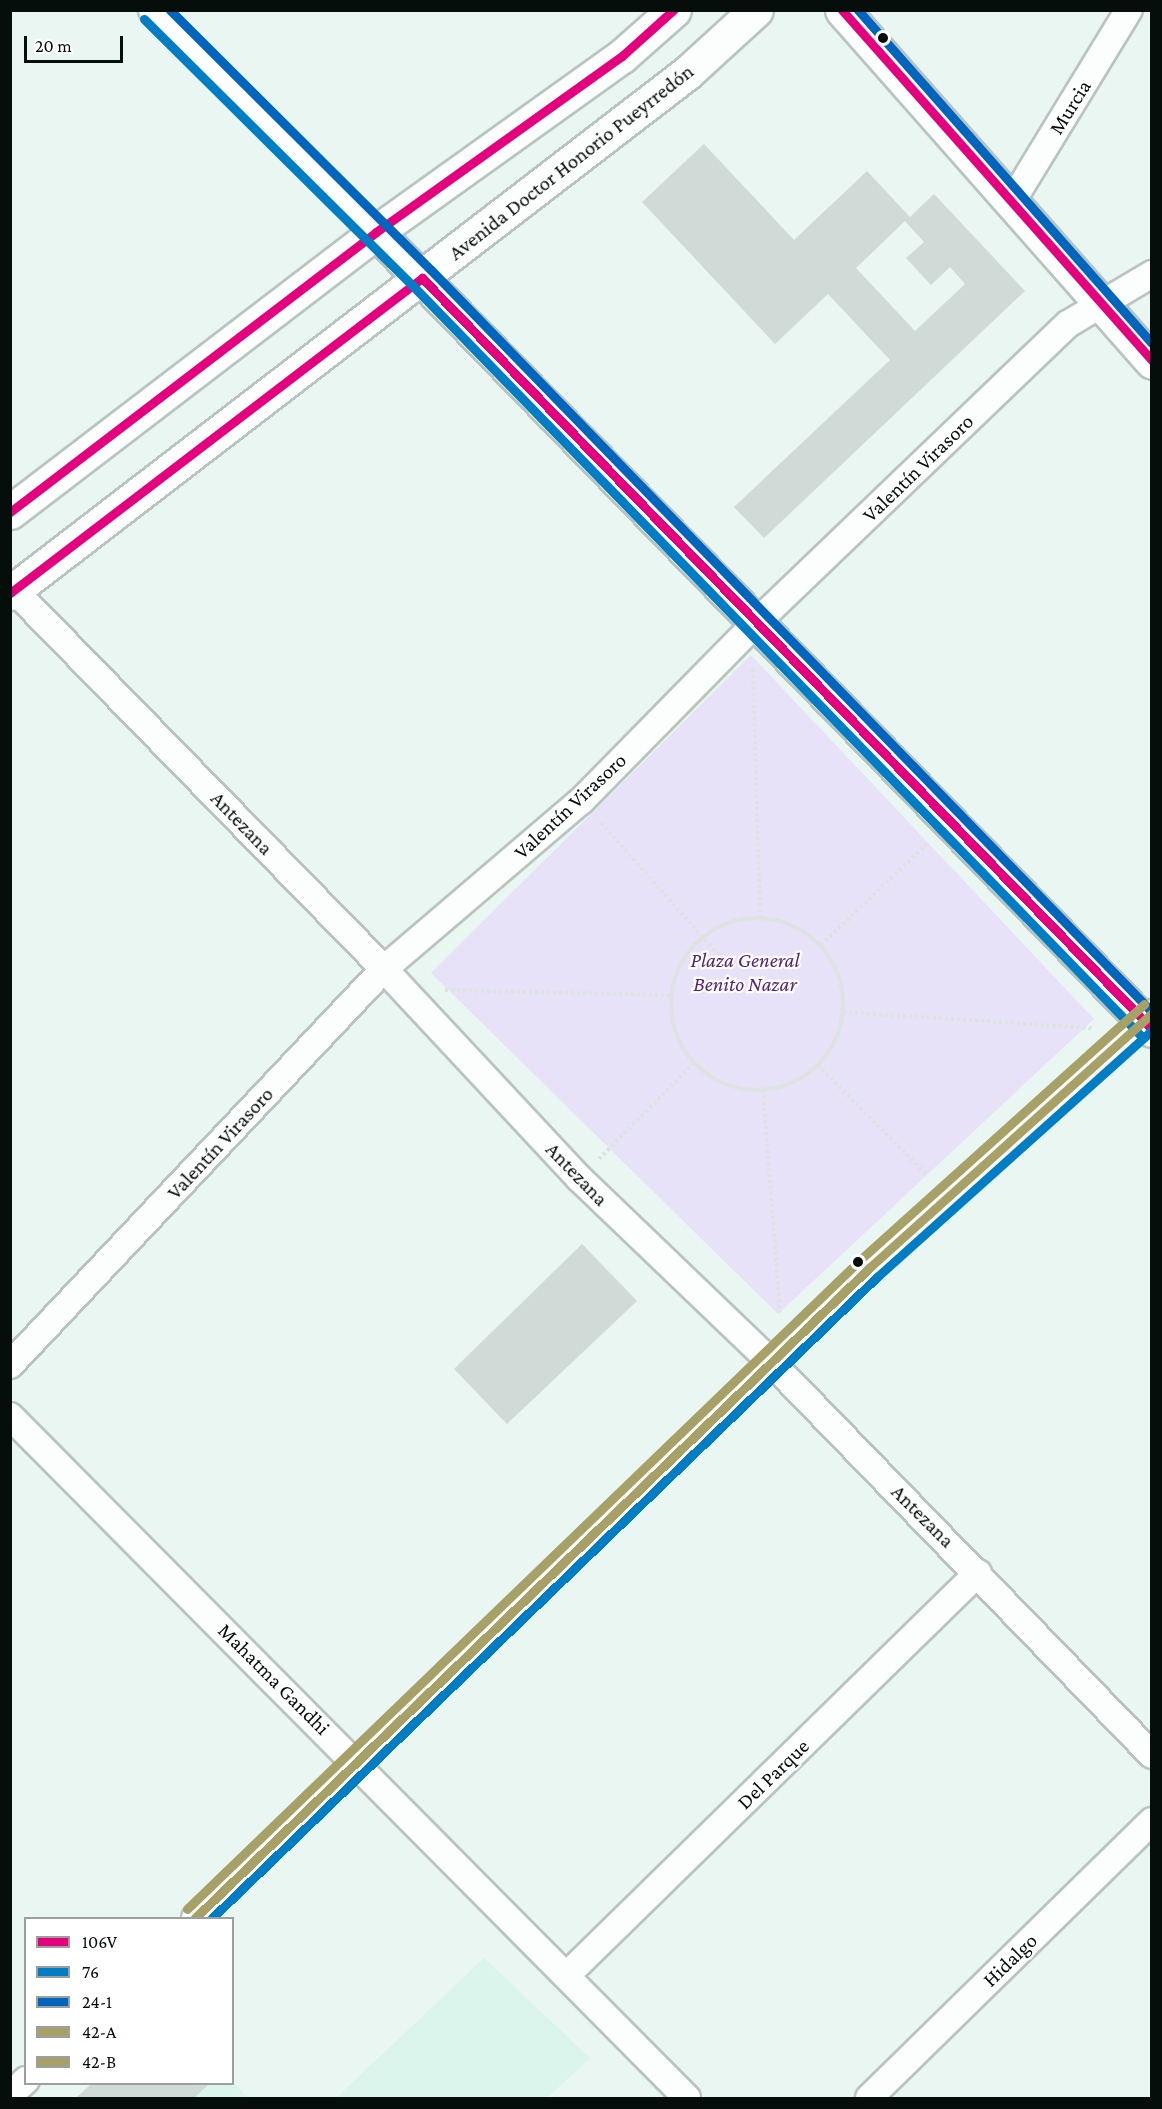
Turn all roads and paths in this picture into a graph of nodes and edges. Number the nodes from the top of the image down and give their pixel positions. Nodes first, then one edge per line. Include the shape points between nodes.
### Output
1 (152, 10) edge
2 (674, 10) edge
3 (756, 10) edge
4 (842, 10) edge
5 (1129, 10) edge
6 (1011, 203) junction
7 (376, 232) junction
8 (1152, 274) edge
9 (422, 278) junction
10 (1101, 307) junction
11 (1152, 362) edge
12 (10, 512) edge
13 (12, 590) edge
14 (756, 623) junction
15 (581, 801) junction
16 (949, 822) junction
17 (760, 917) junction
18 (701, 937) junction
19 (821, 945) junction
20 (730, 968) dead end
21 (384, 969) junction
22 (434, 990) dead end
23 (671, 995) junction
24 (843, 1012) junction
25 (1149, 1021) edge
26 (694, 1064) junction
27 (818, 1065) junction
28 (763, 1090) junction
29 (579, 1179) junction
30 (947, 1195) junction
31 (771, 1362) junction
32 (10, 1365) edge
33 (10, 1416) edge
34 (978, 1573) junction
35 (1152, 1755) edge
36 (358, 1763) junction
37 (1152, 1821) edge
38 (196, 1917) edge
39 (567, 1974) junction
40 (24, 2082) edge
41 (10, 2095) edge
42 (687, 2098) edge
43 (869, 2098) edge

1 - 7 street
2 - 7 main road via 622,56
3 - 9 main road, Avenida Doctor Honorio Pueyrredón via 687,73
4 - 6 main road
5 - 6 street, Murcia
6 - 10 main road
7 - 9 main road
7 - 12 main road
8 - 10 street, Valentín Virasoro
9 - 13 main road, Avenida Doctor Honorio Pueyrredón
9 - 14 main road
10 - 11 main road
10 - 14 street, Valentín Virasoro via 1068,324
13 - 21 street, Antezana
14 - 15 street, Valentín Virasoro
14 - 16 main road
14 - 17 path via 753,667
15 - 18 path
15 - 21 street, Valentín Virasoro
16 - 19 path
16 - 25 main road
17 - 18 path via 730,921
17 - 19 path via 795,926
18 - 20 path
18 - 23 path via 680,964
19 - 24 path via 840,979
21 - 29 street, Antezana
21 - 32 street, Valentín Virasoro
22 - 23 path
23 - 26 path via 678,1040
24 - 25 path via 1103,1029
24 - 27 path via 835,1041
25 - 30 street
26 - 28 path via 726,1085
26 - 29 path
27 - 28 path via 798,1080
27 - 30 path
28 - 31 path via 781,1329
29 - 31 street, Antezana
30 - 31 street
31 - 34 street, Antezana
31 - 36 street
33 - 36 street, Mahatma Gandhi
34 - 35 street, Antezana
34 - 39 street, Del Parque
36 - 38 street
36 - 39 street, Mahatma Gandhi
37 - 43 street, Hidalgo
39 - 42 street, Mahatma Gandhi
40 - 41 street

